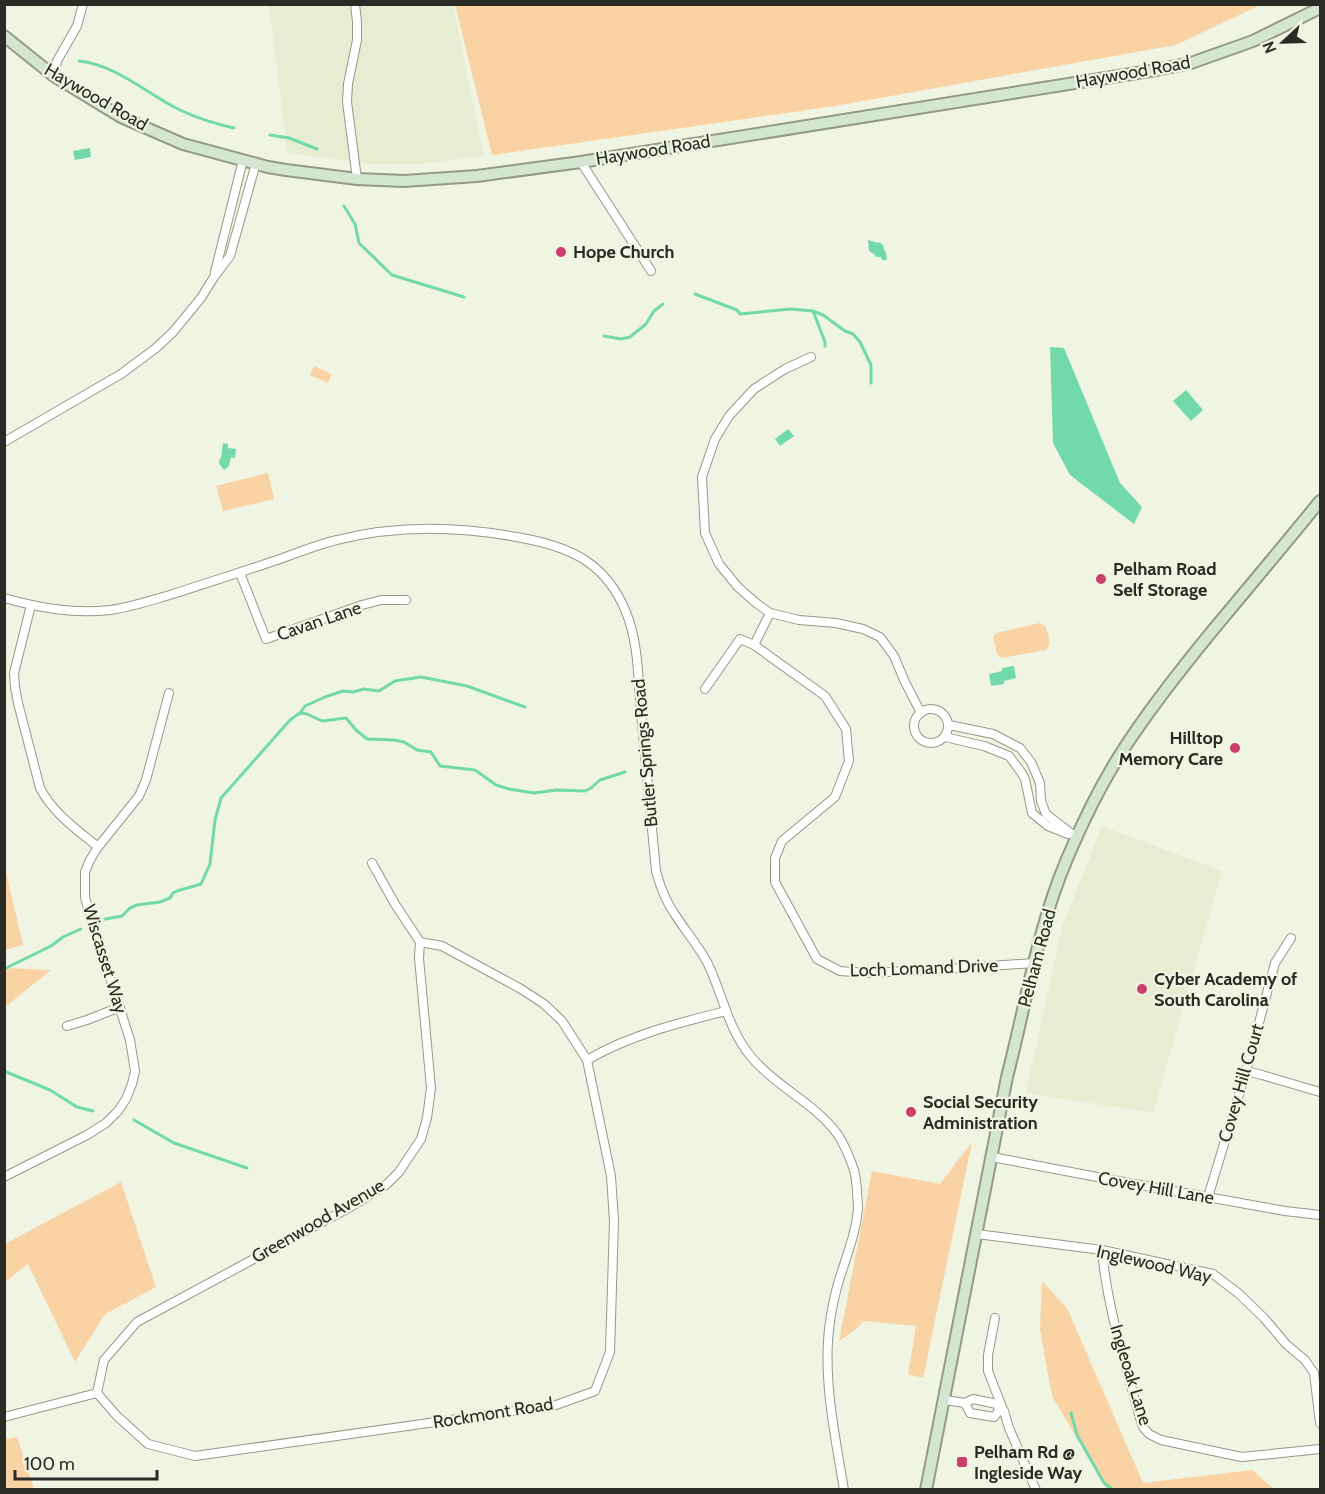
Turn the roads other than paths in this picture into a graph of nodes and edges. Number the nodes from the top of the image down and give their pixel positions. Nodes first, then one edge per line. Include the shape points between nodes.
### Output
1 (83, 4) edge
2 (355, 4) edge
3 (1320, 8) edge
4 (4, 36) edge
5 (54, 75) junction
6 (243, 160) junction
7 (581, 162) junction
8 (256, 164) junction
9 (357, 179) junction
10 (651, 271) dead end
11 (214, 277) junction
12 (812, 357) dead end
13 (4, 442) edge
14 (1320, 501) edge
15 (240, 573) junction
16 (4, 598) edge
17 (406, 600) dead end
18 (31, 605) junction
19 (770, 613) junction
20 (754, 645) junction
21 (705, 688) dead end
22 (170, 693) dead end
23 (921, 712) junction
24 (948, 725) junction
25 (945, 737) junction
26 (1077, 838) junction
27 (98, 846) junction
28 (372, 862) dead end
29 (1291, 938) dead end
30 (420, 942) junction
31 (1034, 963) junction
32 (120, 1007) junction
33 (726, 1011) junction
34 (67, 1026) dead end
35 (587, 1060) junction
36 (1246, 1071) junction
37 (1320, 1092) edge
38 (992, 1157) junction
39 (4, 1177) edge
40 (1208, 1197) junction
41 (1320, 1215) edge
42 (977, 1234) junction
43 (1102, 1250) junction
44 (995, 1318) dead end
45 (97, 1393) junction
46 (945, 1400) junction
47 (980, 1400) junction
48 (965, 1403) junction
49 (1001, 1411) junction
50 (978, 1415) junction
51 (4, 1417) edge
52 (1320, 1423) edge
53 (1320, 1449) edge
54 (844, 1490) edge
55 (926, 1490) edge
56 (1036, 1490) edge

1 - 5 street
2 - 9 street via 357,40 347,102
3 - 7 main road, Haywood Road via 1253,41 1191,63
4 - 5 main road, Haywood Road
5 - 6 main road, Haywood Road via 122,117 183,144
6 - 8 main road, Haywood Road
6 - 11 street
7 - 9 main road, Haywood Road via 435,180
7 - 10 street
8 - 9 main road, Haywood Road
8 - 11 street via 231,256
11 - 13 street via 173,332 137,363
12 - 19 street via 754,389 729,416 715,439 702,477 705,533 719,564 738,587
14 - 26 main road, Pelham Road via 1146,715 1102,786
15 - 17 street, Cavan Lane via 266,639 362,605
15 - 18 street, Butler Springs Road via 110,610
15 - 33 street, Butler Springs Road via 335,540 415,528 491,532 537,541 568,550 597,569 619,598 634,639 656,871 673,912 707,963
16 - 18 street, Butler Springs Road
18 - 27 street via 14,673 40,788 55,811
19 - 20 street
19 - 23 street via 836,623 880,637 894,656
20 - 21 street via 740,639
20 - 31 street, Loch Lomand Drive via 825,696 846,729 849,760 835,797 782,841 775,858 776,882 817,959 840,971 867,973
22 - 27 street, Wiscasset Way via 139,796
23 - 24 street via 937,710
23 - 25 street via 914,724 918,737 927,743
24 - 25 street
24 - 26 street via 993,734 1020,748 1040,783 1046,814
25 - 26 street via 1009,756 1024,779 1032,813 1048,826
26 - 31 main road, Pelham Road via 1058,881
27 - 32 street, Wiscasset Way via 85,872 85,897
28 - 30 street
29 - 36 street, Covey Hill Court via 1275,963
30 - 35 street via 442,946 544,1004 566,1027
30 - 45 street, Greenwood Avenue via 430,1088 427,1118 412,1154 386,1185 352,1206 137,1322 104,1360
31 - 38 main road, Pelham Road
32 - 34 street
32 - 39 street, Wiscasset Way via 135,1071 118,1112 87,1135
33 - 35 street via 638,1036
33 - 54 street, Butler Springs Road via 745,1050 833,1129 854,1170 858,1207 830,1321 827,1366
35 - 45 street, Rockmont Road via 611,1176 614,1221 610,1352 595,1391 556,1405 195,1456 148,1444
36 - 37 street
36 - 40 street, Covey Hill Court
38 - 40 street, Covey Hill Lane
38 - 42 main road, Pelham Road
40 - 41 street, Covey Hill Lane
42 - 43 street, Inglewood Way
42 - 46 main road, Pelham Road
43 - 52 street, Inglewood Way via 1213,1274 1238,1293 1314,1373
43 - 53 street, Ingleoak Lane via 1112,1313 1140,1418 1149,1434 1161,1440 1242,1456
44 - 49 street via 988,1371
45 - 51 street
46 - 48 street
46 - 55 main road, Pelham Road
47 - 48 street
47 - 49 street via 997,1404
47 - 50 street
48 - 50 street via 970,1413
49 - 50 street via 994,1418
49 - 56 street

